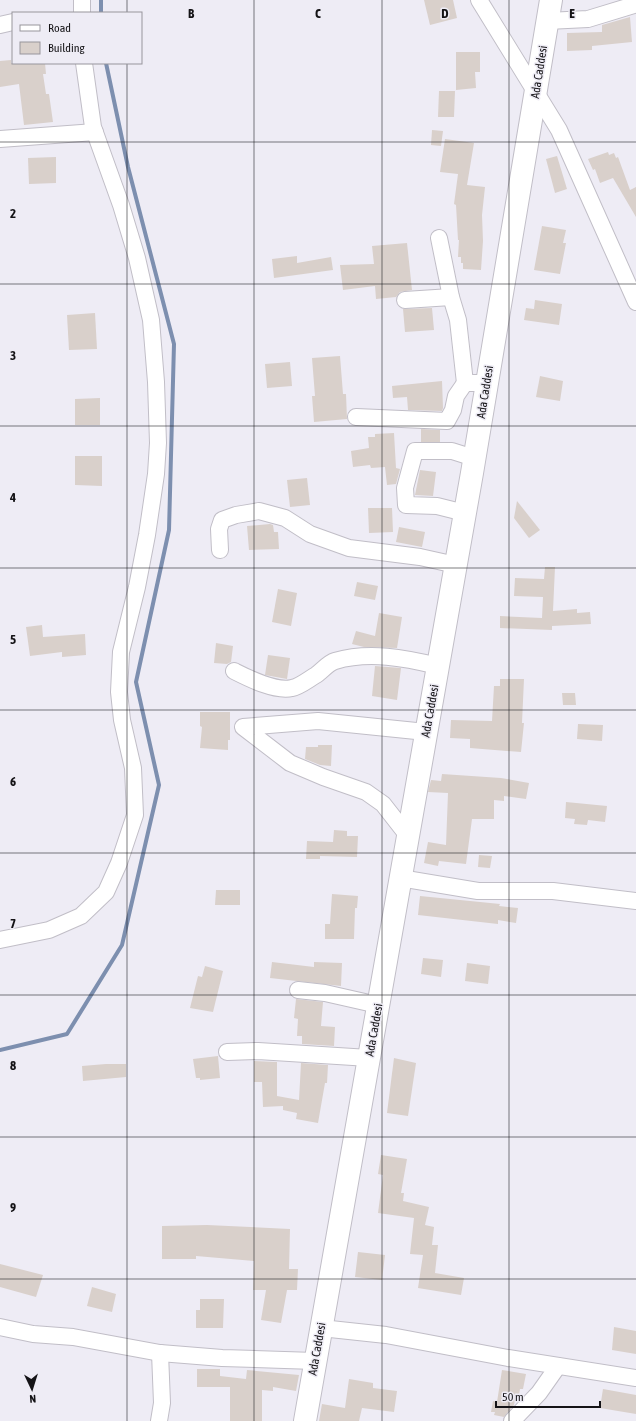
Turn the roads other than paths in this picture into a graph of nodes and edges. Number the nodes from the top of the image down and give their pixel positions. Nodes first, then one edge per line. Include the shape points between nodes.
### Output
1 (479, 0) edge
2 (551, 0) edge
3 (634, 5) dead end
4 (547, 21) junction
5 (12, 22) edge
6 (0, 25) edge
7 (84, 64) edge
8 (536, 92) junction
9 (95, 132) junction
10 (0, 139) edge
11 (439, 238) dead end
12 (450, 297) junction
13 (405, 300) dead end
14 (636, 302) edge
15 (465, 383) junction
16 (487, 383) junction
17 (356, 417) dead end
18 (474, 458) junction
19 (465, 513) junction
20 (220, 550) dead end
21 (456, 565) junction
22 (438, 666) junction
23 (234, 671) dead end
24 (426, 732) junction
25 (408, 836) junction
26 (400, 878) junction
27 (636, 901) edge
28 (0, 940) edge
29 (298, 990) dead end
30 (378, 1006) junction
31 (227, 1052) dead end
32 (369, 1058) junction
33 (0, 1327) edge
34 (321, 1328) junction
35 (160, 1353) junction
36 (315, 1361) junction
37 (558, 1366) junction
38 (636, 1378) edge
39 (159, 1421) edge
40 (305, 1421) edge
41 (512, 1421) edge

1 - 8 street
2 - 4 main road, Ada Caddesi
3 - 4 street via 588,19
4 - 8 main road, Ada Caddesi
5 - 6 street
7 - 9 street
8 - 14 street via 559,130
8 - 16 main road, Ada Caddesi
9 - 10 street
9 - 28 street via 137,258 150,320 156,382 156,474 146,542 121,652 119,692 122,720 134,768 135,814 119,863 106,892 81,916 49,930
11 - 12 street
12 - 13 street
12 - 15 street via 458,320
15 - 16 street
15 - 17 street via 456,396 447,421
16 - 18 main road, Ada Caddesi
18 - 19 main road, Ada Caddesi
18 - 19 street via 452,451 415,451 405,488 406,505 437,506
19 - 21 main road, Ada Caddesi
20 - 21 street via 219,529 222,520 259,512 285,518 310,534 349,548 420,557
21 - 22 main road, Ada Caddesi
22 - 23 street via 376,655 334,661 316,675 292,688 252,680
22 - 24 main road, Ada Caddesi
24 - 25 main road, Ada Caddesi
24 - 25 street via 318,721 243,727 290,764 366,792 383,804
25 - 26 main road, Ada Caddesi
26 - 27 street via 478,891 553,891
26 - 30 main road, Ada Caddesi
29 - 30 street via 324,993
30 - 32 main road, Ada Caddesi
31 - 32 street via 258,1051
32 - 34 main road, Ada Caddesi
33 - 35 street
34 - 36 main road, Ada Caddesi
34 - 37 street via 386,1335
35 - 36 street
35 - 39 street via 162,1403
36 - 40 main road, Ada Caddesi
37 - 38 street
37 - 41 street via 539,1393

